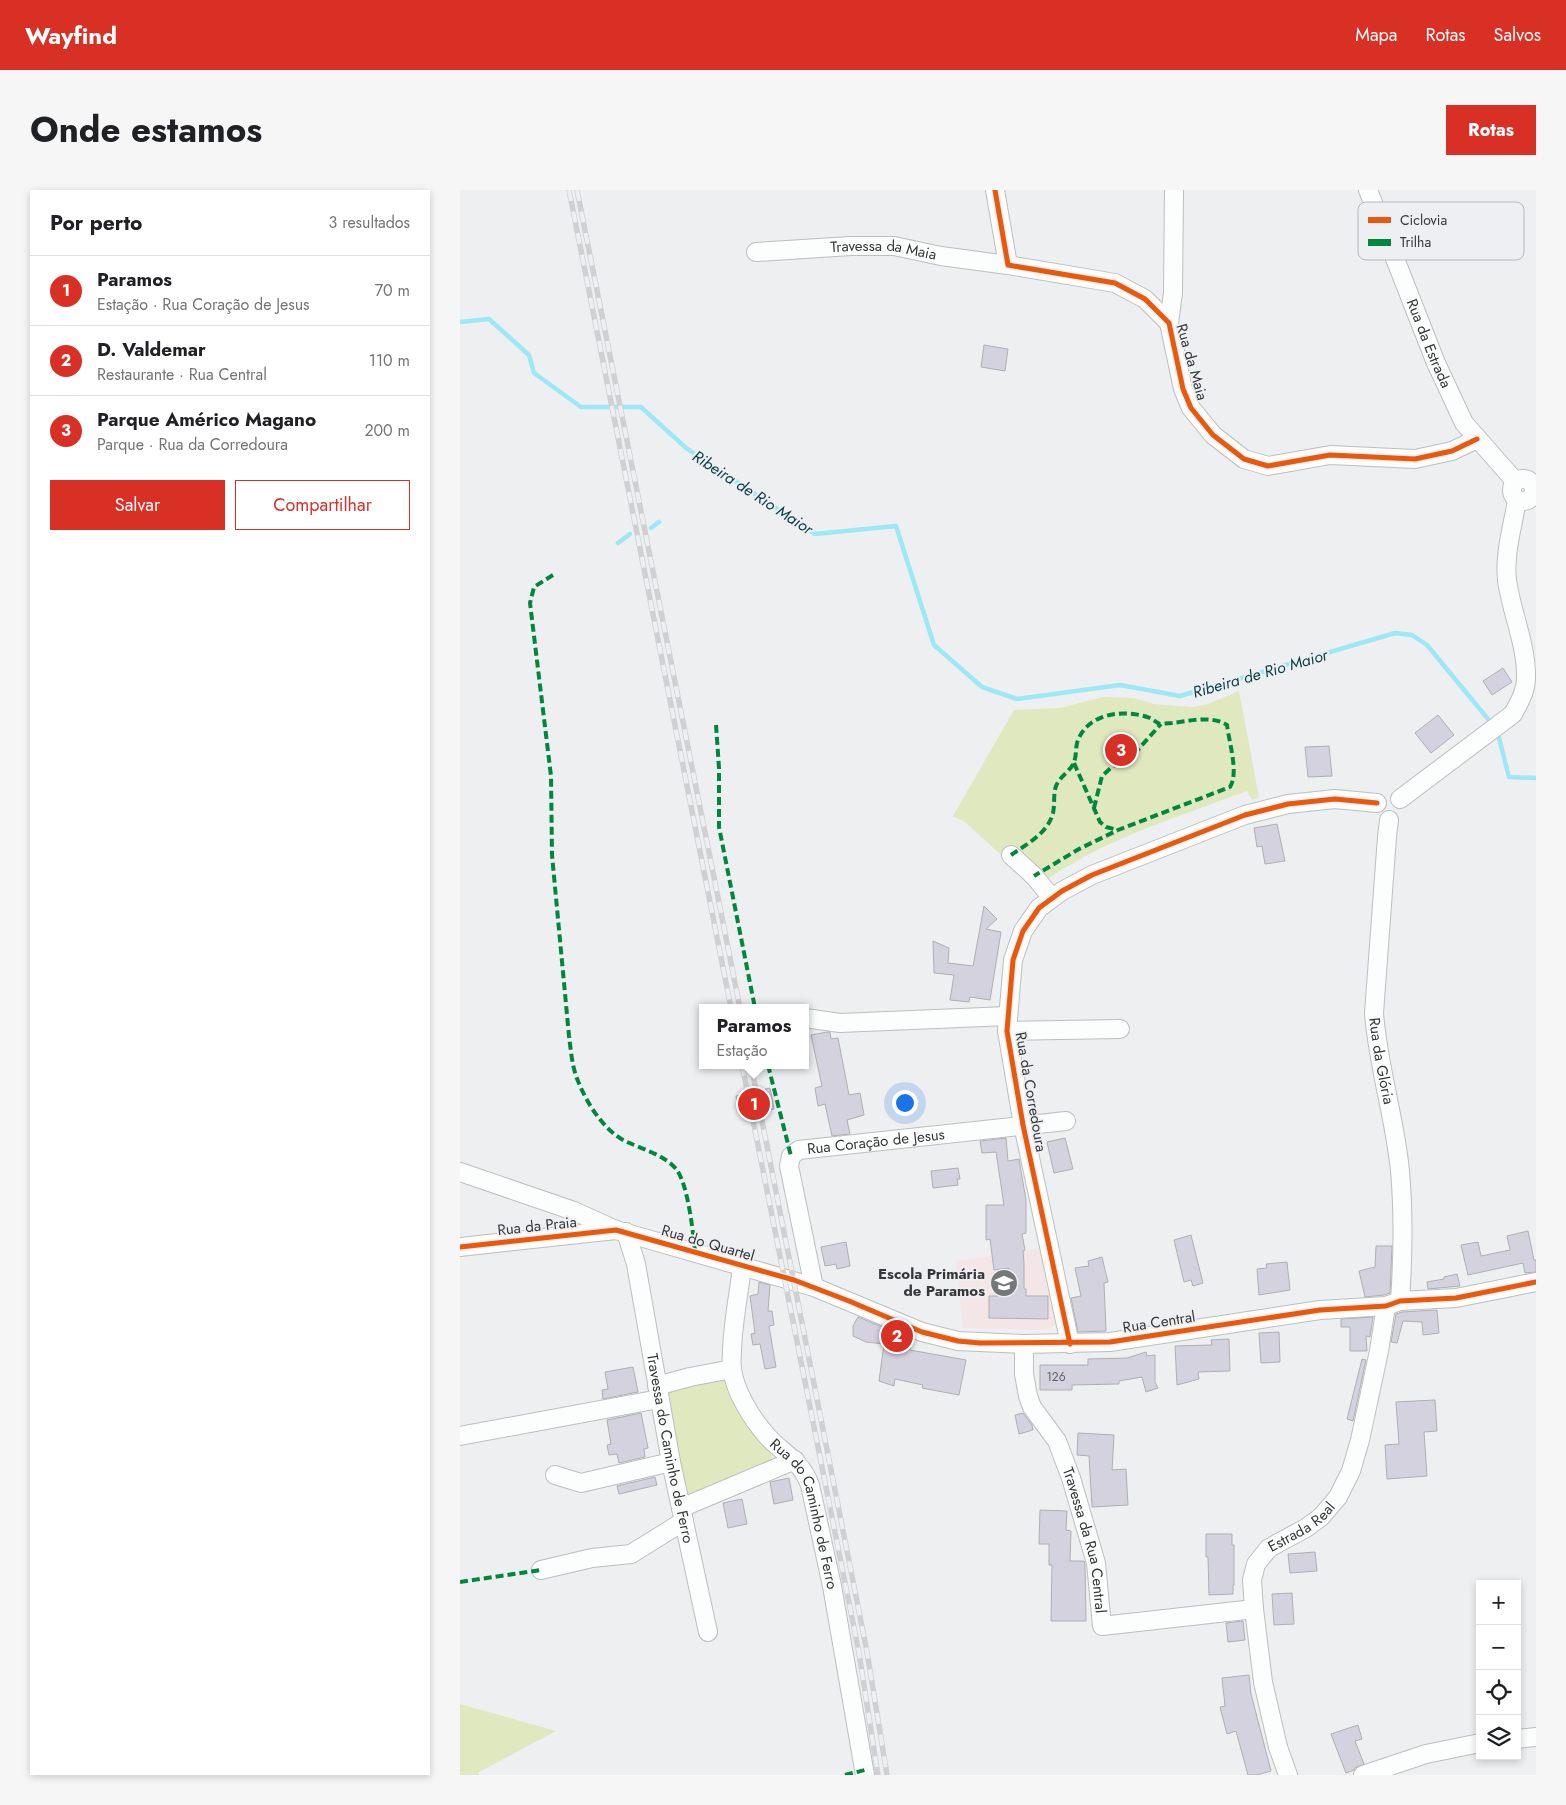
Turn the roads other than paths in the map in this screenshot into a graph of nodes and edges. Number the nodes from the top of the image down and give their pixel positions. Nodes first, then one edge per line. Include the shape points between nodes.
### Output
1 (995, 190) edge
2 (1174, 190) edge
3 (1368, 190) edge
4 (1373, 202) edge
5 (756, 252) dead end
6 (1396, 260) edge
7 (1008, 265) junction
8 (1169, 323) junction
9 (1477, 439) junction
10 (1516, 482) junction
11 (1535, 487) edge
12 (1517, 500) junction
13 (1400, 798) junction
14 (1377, 803) junction
15 (1389, 820) junction
16 (1011, 855) dead end
17 (1052, 898) junction
18 (809, 1019) edge
19 (1007, 1024) junction
20 (1120, 1029) dead end
21 (1066, 1121) dead end
22 (1023, 1125) junction
23 (460, 1172) edge
24 (621, 1231) junction
25 (655, 1241) junction
26 (460, 1247) edge
27 (636, 1264) junction
28 (742, 1266) junction
29 (794, 1280) joint
30 (1536, 1282) edge
31 (814, 1287) junction
32 (1393, 1304) junction
33 (1024, 1344) junction
34 (1070, 1344) junction
35 (732, 1369) junction
36 (658, 1392) junction
37 (460, 1436) edge
38 (795, 1460) junction
39 (671, 1462) junction
40 (555, 1475) dead end
41 (682, 1515) junction
42 (541, 1570) dead end
43 (1254, 1609) junction
44 (708, 1632) dead end
45 (1536, 1737) edge
46 (1521, 1739) edge
47 (1476, 1744) edge
48 (865, 1775) edge
49 (1288, 1775) edge
50 (1363, 1775) edge

1 - 7 street
2 - 8 street via 1173,293
3 - 4 street, Rua da Estrada
5 - 7 street, Travessa da Maia via 894,246
6 - 9 street, Rua da Estrada via 1436,363 1464,423
7 - 8 street, Rua da Maia via 1115,283 1145,299
8 - 9 street, Rua da Maia via 1191,408 1213,435 1244,459 1268,466 1330,455 1415,459 1452,451
9 - 10 street, Rua da Estrada
10 - 11 street via 1526,479
10 - 12 street via 1512,491
11 - 12 street via 1531,498
12 - 13 street via 1507,580 1522,645 1526,678 1522,698 1513,714
13 - 14 street via 1389,793
13 - 15 street via 1403,806 1400,815
14 - 15 street via 1379,814
14 - 17 street, Rua da Corredoura via 1335,799 1288,804 1245,815 1092,875
15 - 32 street, Rua da Glória via 1374,1013 1400,1171 1404,1239
16 - 17 street
17 - 19 street, Rua da Corredoura via 1039,908 1023,931 1013,960
18 - 19 street via 840,1023
19 - 20 street
19 - 22 street, Rua da Corredoura
21 - 22 street, Rua Coração de Jesus
22 - 31 street, Rua Coração de Jesus via 799,1150 791,1156 789,1166
22 - 34 street, Rua da Corredoura
23 - 24 street, Rua do Quartel via 574,1211
24 - 25 street, Rua do Quartel
24 - 26 street, Rua da Praia
24 - 27 street, Travessa do Caminho de Ferro
25 - 27 street
25 - 28 street, Rua do Quartel
27 - 36 street, Travessa do Caminho de Ferro
28 - 29 street, Rua do Quartel
28 - 35 street, Rua do Caminho de Ferro via 733,1332
29 - 31 street, Rua Central
30 - 32 street, Rua Central via 1456,1298
31 - 33 street, Rua Central via 938,1337 965,1342
32 - 34 street, Rua Central via 1320,1310 1110,1342
32 - 43 street, Estrada Real via 1351,1471 1338,1497 1321,1517 1269,1548 1256,1564 1252,1580
33 - 34 street, Rua Central
33 - 43 street, Travessa da Rua Central via 1028,1396 1032,1407 1057,1441 1096,1564 1102,1626
35 - 36 street via 690,1377
35 - 38 street, Rua do Caminho de Ferro via 753,1418 768,1438
36 - 37 street
36 - 39 street, Travessa do Caminho de Ferro
38 - 41 street
38 - 48 street, Rua do Caminho de Ferro via 810,1485 832,1586
39 - 40 street via 581,1483
39 - 41 street, Travessa do Caminho de Ferro
41 - 42 street via 631,1554 592,1558
41 - 44 street, Travessa do Caminho de Ferro
43 - 49 street, Estrada Real via 1263,1682
45 - 46 street
47 - 50 street via 1426,1754

